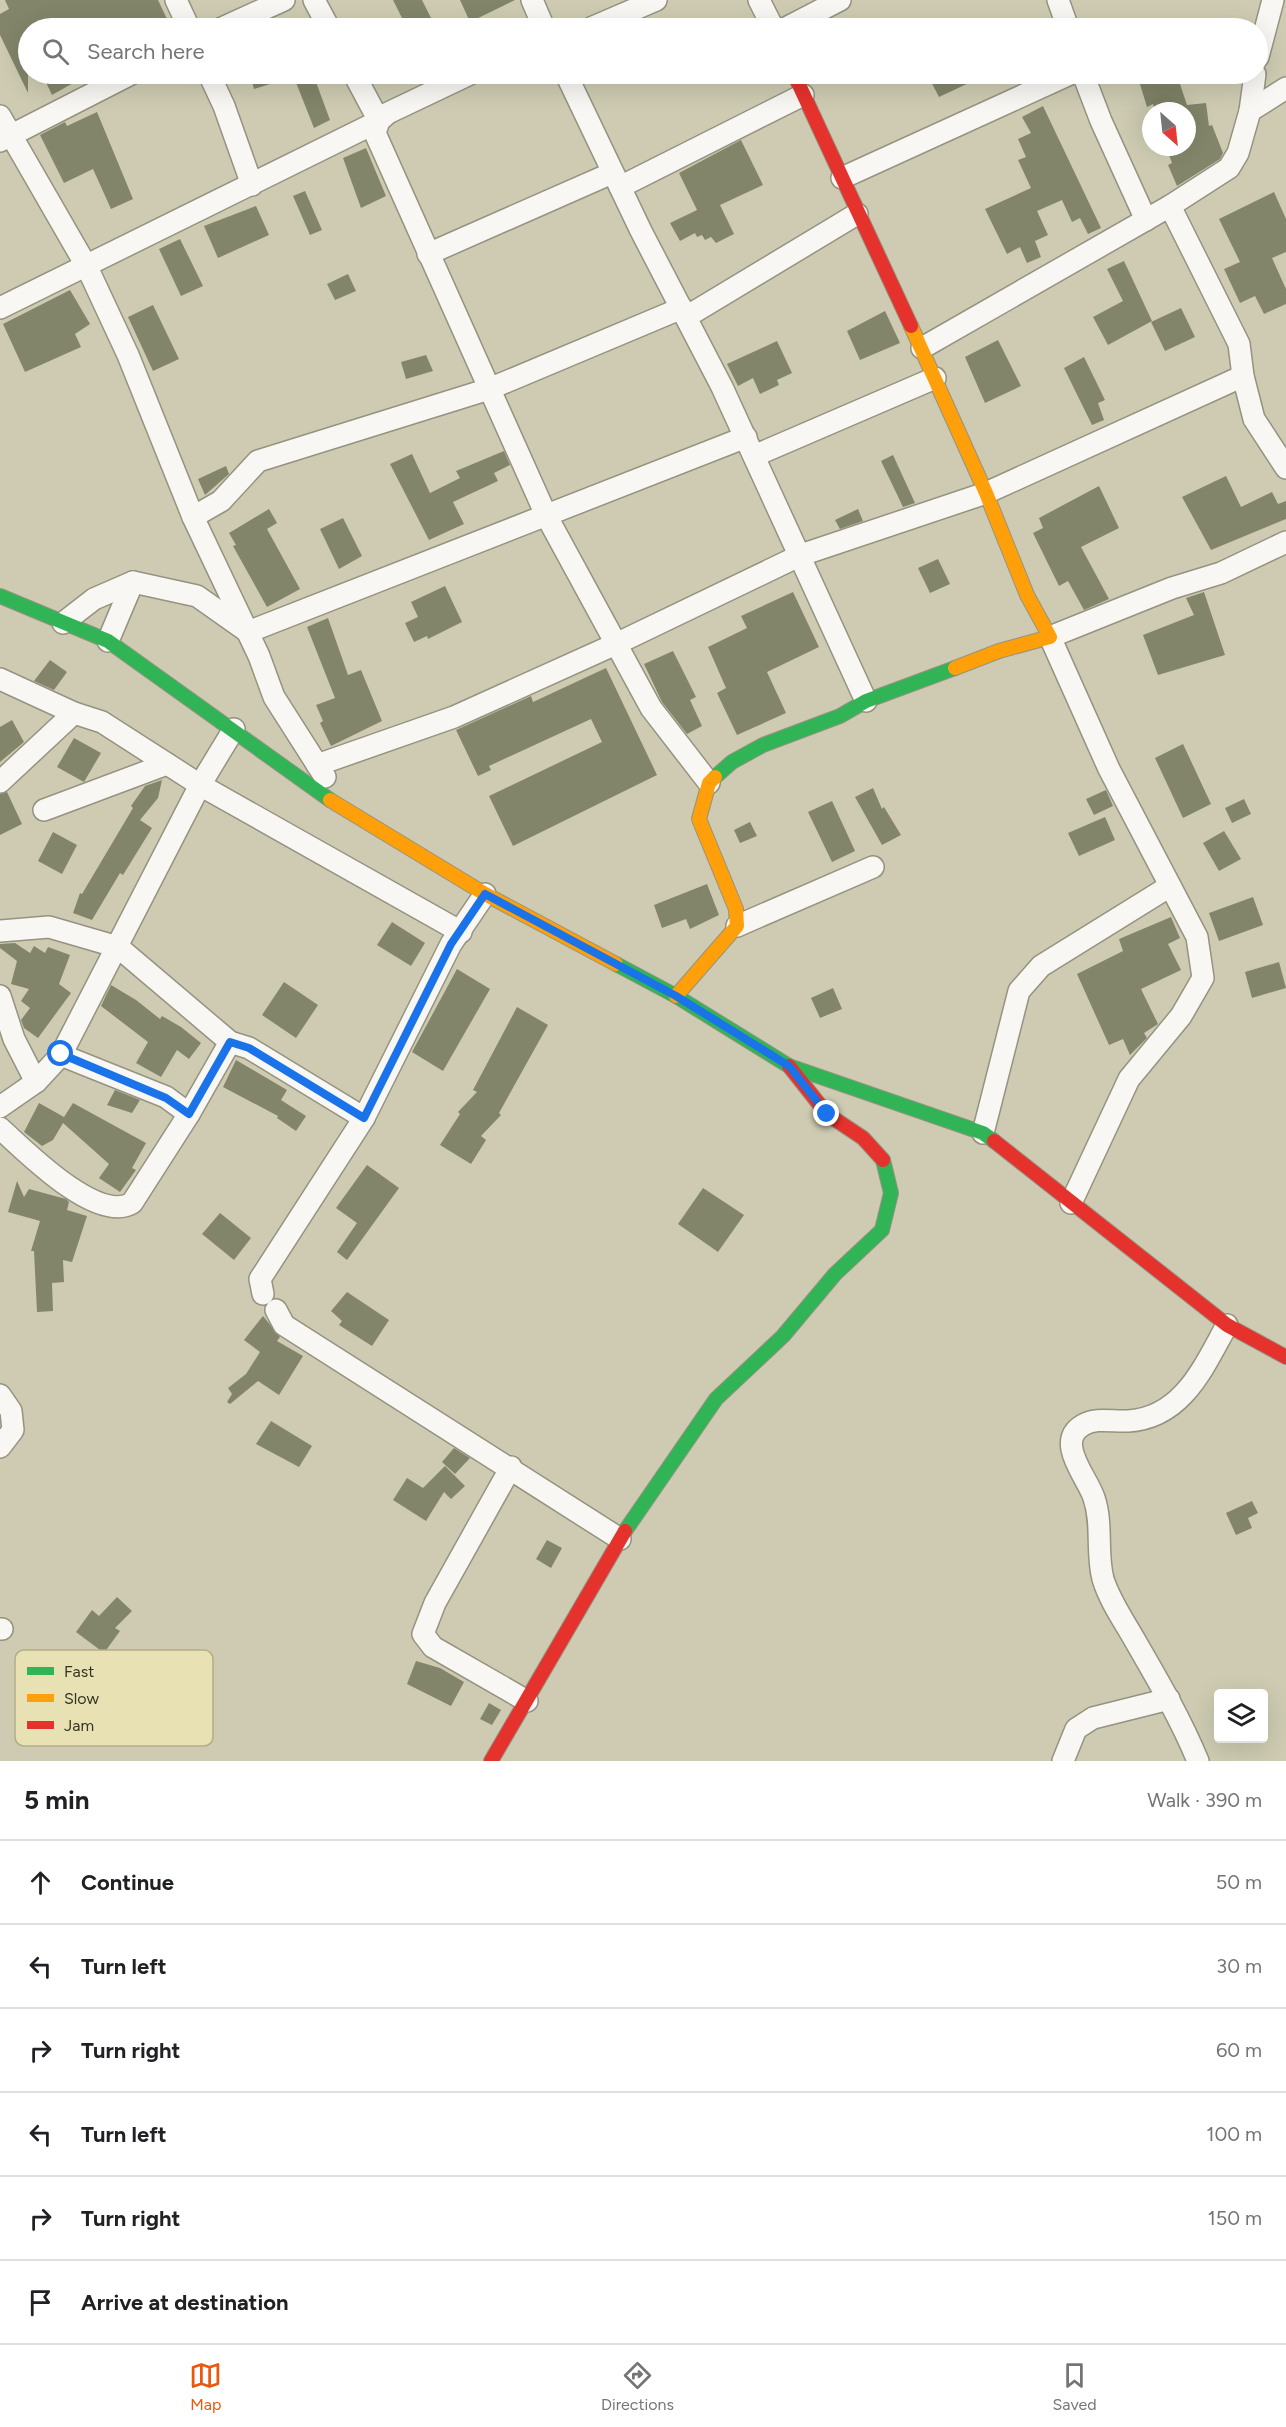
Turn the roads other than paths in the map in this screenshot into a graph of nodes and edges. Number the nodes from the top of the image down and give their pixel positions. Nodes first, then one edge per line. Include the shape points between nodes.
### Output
1 (176, 0) edge
2 (284, 0) edge
3 (314, 0) edge
4 (532, 0) edge
5 (656, 0) edge
6 (759, 0) edge
7 (840, 0) edge
8 (1058, 0) edge
9 (1273, 0) edge
10 (184, 18) edge
11 (244, 18) edge
12 (324, 18) edge
13 (540, 18) edge
14 (614, 18) edge
15 (768, 18) edge
16 (805, 18) edge
17 (1064, 18) edge
18 (1268, 18) edge
19 (111, 84) edge
20 (214, 84) edge
21 (360, 84) edge
22 (449, 84) edge
23 (571, 84) edge
24 (798, 84) edge
25 (1048, 84) edge
26 (1087, 84) edge
27 (1254, 84) edge
28 (1286, 87) edge
29 (803, 95) junction
30 (1250, 111) junction
31 (0, 116) edge
32 (380, 121) junction
33 (5, 138) edge
34 (842, 178) junction
35 (616, 180) junction
36 (252, 184) junction
37 (1170, 206) junction
38 (857, 214) junction
39 (1146, 220) junction
40 (428, 254) junction
41 (87, 267) junction
42 (0, 308) edge
43 (684, 312) junction
44 (922, 348) junction
45 (1243, 376) junction
46 (935, 378) junction
47 (489, 389) junction
48 (750, 446) junction
49 (1286, 468) edge
50 (986, 493) junction
51 (546, 515) junction
52 (193, 517) junction
53 (1286, 542) edge
54 (801, 555) junction
55 (133, 582) junction
56 (0, 596) edge
57 (63, 623) junction
58 (248, 632) junction
59 (1050, 636) junction
60 (108, 642) junction
61 (618, 643) junction
62 (0, 679) edge
63 (866, 701) junction
64 (74, 713) junction
65 (234, 729) junction
66 (167, 764) junction
67 (317, 765) junction
68 (0, 782) edge
69 (709, 783) junction
70 (200, 785) junction
71 (44, 810) dead end
72 (348, 813) junction
73 (873, 867) dead end
74 (1170, 886) junction
75 (485, 894) junction
76 (737, 926) junction
77 (0, 931) edge
78 (461, 932) junction
79 (118, 947) junction
80 (0, 996) edge
81 (676, 996) junction
82 (230, 1042) junction
83 (61, 1054) junction
84 (789, 1066) junction
85 (36, 1082) junction
86 (0, 1107) edge
87 (189, 1114) junction
88 (364, 1118) junction
89 (0, 1128) edge
90 (983, 1133) junction
91 (1071, 1203) junction
92 (1227, 1324) junction
93 (1286, 1357) edge
94 (0, 1395) edge
95 (0, 1447) edge
96 (511, 1467) junction
97 (620, 1539) junction
98 (1169, 1699) junction
99 (527, 1701) junction
100 (491, 1761) edge
101 (1063, 1761) edge
102 (1198, 1761) edge

1 - 10 street
2 - 11 street
3 - 12 street
4 - 13 street
5 - 14 street
6 - 15 street
7 - 16 street
8 - 17 street
9 - 18 street
19 - 33 street
20 - 36 street
21 - 32 street
22 - 32 street via 388,113
23 - 35 street
24 - 29 street
25 - 34 street
26 - 39 street
27 - 30 street
28 - 30 street
29 - 34 street
29 - 35 street
30 - 37 street via 1238,153 1229,168
31 - 33 street
32 - 36 street
32 - 40 street via 375,133 381,151
33 - 41 street
34 - 38 street
35 - 40 street
35 - 43 street
36 - 41 street
37 - 39 street
37 - 45 street via 1239,344
38 - 43 street
38 - 44 street
39 - 44 street
40 - 47 street
41 - 42 street
41 - 52 street via 128,355
43 - 47 street
43 - 48 street
44 - 46 street
45 - 49 street via 1254,419
45 - 50 street
46 - 48 street
46 - 50 street
47 - 51 street
47 - 52 street via 258,461 221,501
48 - 51 street
48 - 54 street
50 - 54 street
50 - 59 street via 1027,595
51 - 58 street
51 - 61 street
52 - 58 street
53 - 59 street via 1221,573
54 - 61 street
54 - 63 street
55 - 57 street via 94,599
55 - 58 street via 197,596
55 - 60 street
56 - 57 street
57 - 60 street
58 - 67 street via 274,697
59 - 63 street
59 - 74 street via 1109,769
60 - 65 street
61 - 67 street via 454,717
61 - 69 street via 651,708
62 - 64 street
63 - 69 street via 840,716 763,744 732,762
64 - 66 street via 102,722
64 - 68 street
65 - 70 street
65 - 72 street
66 - 70 street
66 - 71 street
67 - 72 street
69 - 76 street via 699,819 736,909
70 - 78 street
70 - 79 street
72 - 75 street
73 - 76 street
74 - 90 street via 1041,966 1018,991
74 - 91 street via 1197,937 1203,978 1181,1016 1129,1079
75 - 78 street
75 - 81 street
76 - 81 street
77 - 79 street via 49,927
78 - 88 street via 451,944
79 - 82 street
79 - 83 street
80 - 85 street via 14,1039
81 - 84 street
82 - 87 street
82 - 88 street via 249,1048
83 - 85 street
83 - 87 street via 166,1098
84 - 90 street
84 - 97 street via 827,1114 863,1138 883,1160 891,1193 882,1230 835,1274 783,1336 716,1399
85 - 86 street
87 - 89 street via 132,1203 117,1208 78,1193
88 - 96 street via 260,1279 269,1302 284,1325
90 - 91 street
91 - 92 street
92 - 93 street
92 - 98 street via 1195,1383 1179,1401 1130,1422 1096,1421 1082,1425 1073,1437 1073,1458 1094,1497 1100,1524 1103,1579
94 - 95 street via 11,1411 13,1430
96 - 97 street
96 - 99 street via 435,1603 423,1634 433,1647
97 - 99 street
98 - 101 street via 1093,1718 1076,1729
98 - 102 street
99 - 100 street

